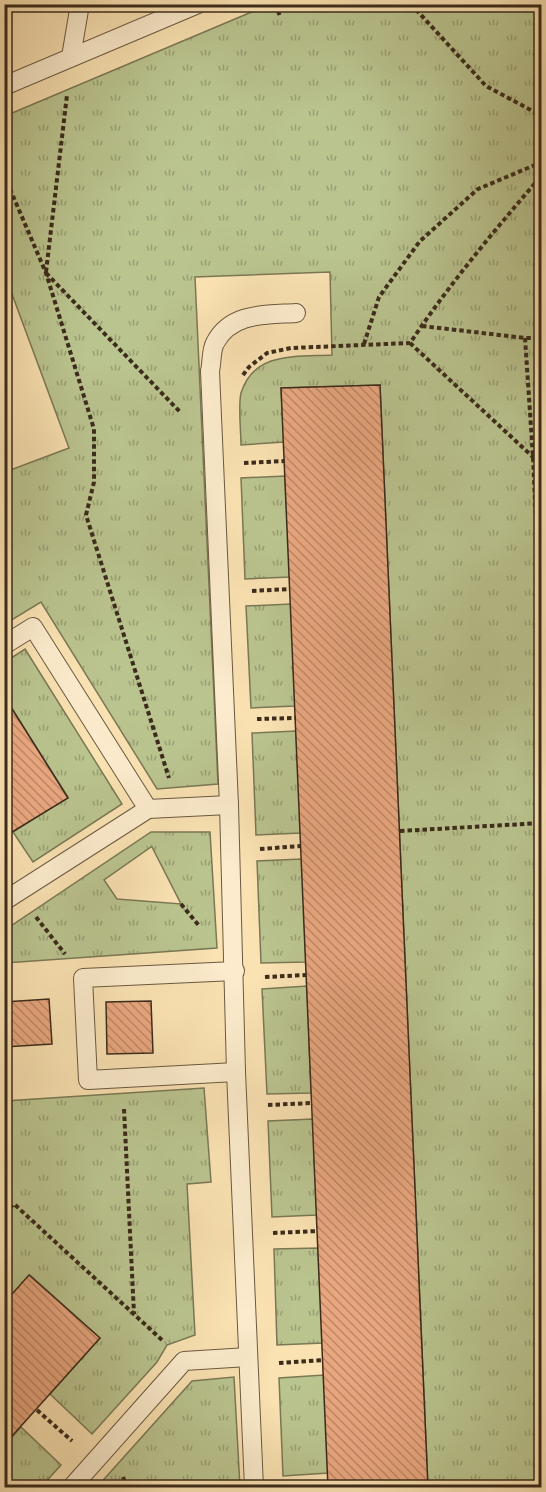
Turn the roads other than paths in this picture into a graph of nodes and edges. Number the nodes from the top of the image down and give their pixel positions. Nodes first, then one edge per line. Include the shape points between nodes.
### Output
1 (80, 4) edge
2 (198, 4) edge
3 (71, 57) junction
4 (4, 86) edge
5 (296, 313) dead end
6 (4, 645) edge
7 (229, 805) junction
8 (148, 809) junction
9 (11, 897) edge
10 (235, 971) junction
11 (236, 1072) junction
12 (248, 1357) junction
13 (71, 1488) edge
14 (254, 1488) edge

1 - 3 lane
2 - 3 lane
3 - 4 lane
5 - 7 lane via 251,316 232,323 214,344 210,371
6 - 8 lane via 33,627
7 - 8 lane
7 - 10 lane
8 - 9 lane
10 - 11 lane
10 - 11 lane via 83,978 88,1080
11 - 12 lane
12 - 13 lane via 184,1361
12 - 14 lane

